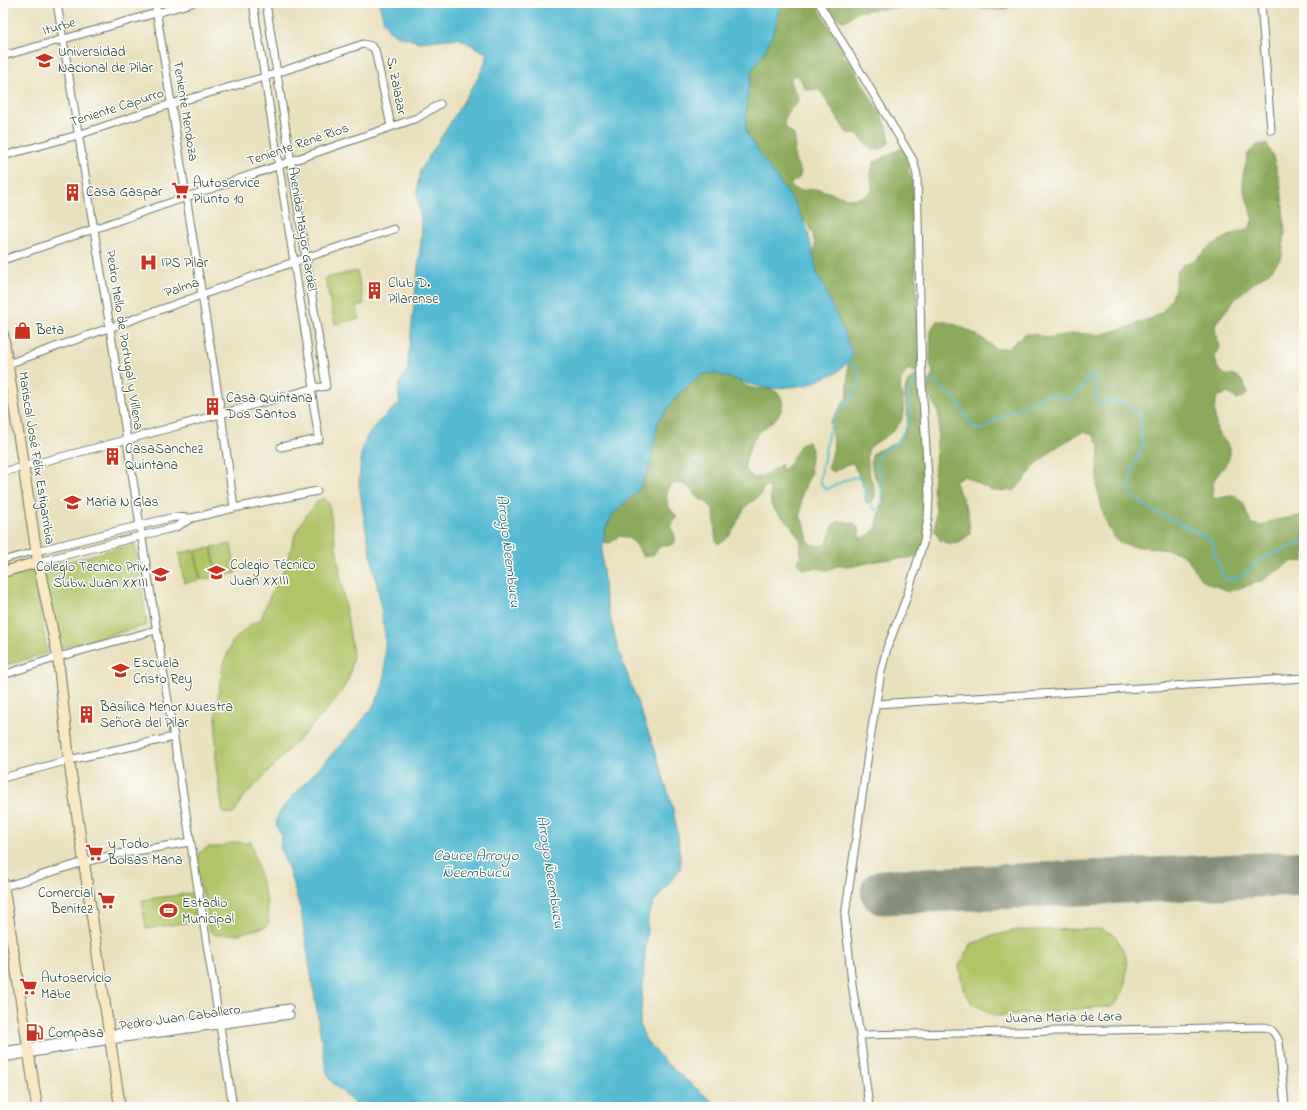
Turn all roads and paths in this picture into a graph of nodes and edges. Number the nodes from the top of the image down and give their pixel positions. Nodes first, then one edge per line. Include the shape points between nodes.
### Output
1 (57, 3) edge
2 (154, 3) edge
3 (192, 3) edge
4 (253, 3) edge
5 (266, 3) edge
6 (820, 3) edge
7 (1261, 3) edge
8 (156, 14) junction
9 (62, 39) junction
10 (376, 50) joint
11 (3, 56) edge
12 (277, 72) junction
13 (265, 77) junction
14 (171, 104) junction
15 (440, 104) dead end
16 (391, 126) junction
17 (1270, 130) dead end
18 (78, 135) junction
19 (3, 156) edge
20 (291, 162) junction
21 (279, 166) junction
22 (186, 197) junction
23 (93, 229) junction
24 (394, 230) dead end
25 (306, 258) junction
26 (3, 260) edge
27 (294, 262) junction
28 (201, 296) junction
29 (110, 328) junction
30 (3, 334) edge
31 (5, 365) edge
32 (313, 389) junction
33 (221, 413) junction
34 (126, 440) junction
35 (281, 447) dead end
36 (23, 466) junction
37 (3, 472) edge
38 (317, 491) dead end
39 (234, 508) junction
40 (192, 518) junction
41 (140, 526) junction
42 (142, 536) junction
43 (36, 551) junction
44 (38, 562) junction
45 (3, 564) edge
46 (3, 572) edge
47 (156, 630) junction
48 (58, 656) junction
49 (3, 675) edge
50 (1304, 678) edge
51 (876, 704) junction
52 (174, 737) junction
53 (69, 760) junction
54 (3, 778) edge
55 (190, 842) junction
56 (84, 862) junction
57 (3, 885) edge
58 (290, 1011) dead end
59 (219, 1022) junction
60 (860, 1035) junction
61 (110, 1037) junction
62 (28, 1050) junction
63 (3, 1051) edge
64 (3, 1058) edge
65 (37, 1107) edge
66 (120, 1107) edge
67 (233, 1107) edge
68 (869, 1107) edge
69 (1285, 1107) edge

1 - 9 street, Pedro Mello de Portugal y Villena
2 - 8 street, Teniente Mendoza
3 - 8 street, Iturbe
4 - 13 street, Avenida Mayor Gardel
5 - 12 street, Avenida Mayor Gardel
6 - 51 street via 904,145 917,175 928,518 906,600 881,672
7 - 17 street
8 - 9 street, Iturbe
8 - 14 street, Teniente Mendoza
9 - 11 street, Iturbe
9 - 18 street, Pedro Mello de Portugal y Villena
10 - 12 street, Teniente Capurro via 363,44
10 - 16 street, S. Zalazar
12 - 13 street, Teniente Capurro
12 - 20 street, Avenida Mayor Gardel
13 - 14 street, Teniente Capurro
13 - 21 street, Avenida Mayor Gardel
14 - 18 street, Teniente Capurro
14 - 22 street, Teniente Mendoza
15 - 16 street, Teniente René Ríos via 417,118
16 - 20 street, Teniente René Ríos
18 - 19 street, Teniente Capurro
18 - 23 street, Pedro Mello de Portugal y Villena
20 - 21 street, Teniente René Ríos
20 - 25 street, Avenida Mayor Gardel
21 - 22 street, Teniente René Ríos
21 - 27 street, Avenida Mayor Gardel
22 - 23 street, Teniente René Ríos
22 - 28 street, Teniente Mendoza
23 - 26 street, Teniente René Ríos
23 - 29 street, Pedro Mello de Portugal y Villena
24 - 25 street, Palma
25 - 27 street, Palma
25 - 32 street, Avenida Mayor Gardel via 326,386
27 - 28 street, Palma
27 - 32 street, Avenida Mayor Gardel
28 - 29 street, Palma
28 - 33 street, Teniente Mendoza
29 - 31 street, Palma
29 - 34 street, Pedro Mello de Portugal y Villena
30 - 31 main road, Mariscal José Félix Estigarribia
31 - 36 main road, Mariscal José Félix Estigarribia
32 - 33 street
32 - 35 street, Avenida Mayor Gardel via 319,439
33 - 34 street
33 - 39 street, Teniente Mendoza
34 - 36 street
34 - 41 street, Pedro Mello de Portugal y Villena
36 - 37 street
36 - 43 main road, Mariscal José Félix Estigarribia
38 - 39 street
39 - 40 street
40 - 41 street via 174,517
40 - 42 street via 176,527
41 - 42 street, Pedro Mello de Portugal y Villena
41 - 43 street
42 - 44 street
42 - 47 street, Pedro Mello de Portugal y Villena
43 - 44 main road, Mariscal José Félix Estigarribia
43 - 45 street via 6,559
44 - 46 main road
44 - 48 main road, Mariscal José Félix Estigarribia
47 - 48 street
47 - 52 street, Pedro Mello de Portugal y Villena
48 - 49 street
48 - 53 main road, Mariscal José Félix Estigarribia
50 - 51 street
51 - 60 street via 845,916
52 - 53 street
52 - 55 street, Pedro Mello de Portugal y Villena
53 - 54 street
53 - 56 main road, Mariscal José Félix Estigarribia
55 - 56 street
55 - 59 street, Pedro Mello de Portugal y Villena
56 - 57 street
56 - 61 main road, Mariscal José Félix Estigarribia
57 - 62 main road
58 - 59 street, Pedro Juan Caballero
59 - 61 street, Pedro Juan Caballero
59 - 67 street, Pedro Mello de Portugal y Villena
60 - 68 street
60 - 69 street, Juana Marìa de Lara via 1268,1028 1277,1036 1279,1042
61 - 62 street, Pedro Juan Caballero
61 - 66 main road, Mariscal José Félix Estigarribia
62 - 63 street, Pedro Juan Caballero
62 - 64 street, Pedro Juan Caballero
62 - 65 main road

